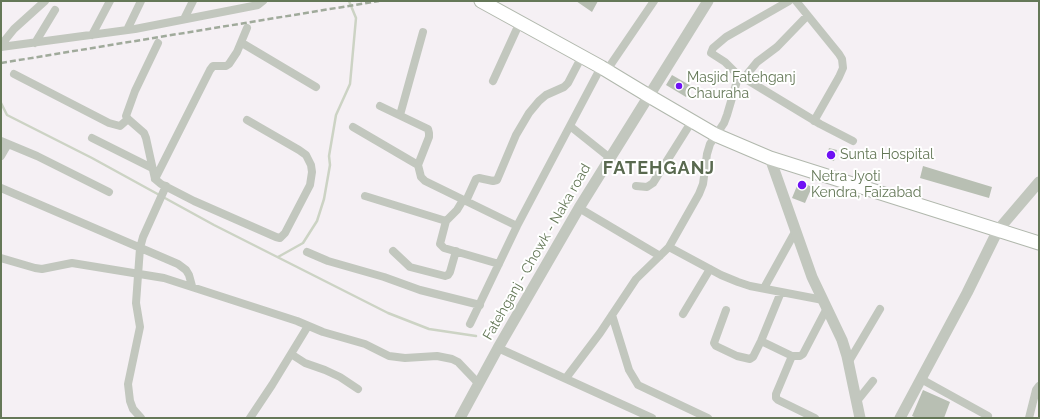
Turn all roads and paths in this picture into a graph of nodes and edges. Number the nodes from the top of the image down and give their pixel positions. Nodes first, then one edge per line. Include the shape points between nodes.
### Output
1 (45, 1) edge
2 (110, 1) edge
3 (141, 1) edge
4 (193, 1) edge
5 (263, 1) edge
6 (481, 1) edge
7 (654, 1) edge
8 (708, 1) edge
9 (789, 1) edge
10 (796, 1) edge
11 (56, 10) dead end
12 (807, 16) junction
13 (184, 19) junction
14 (520, 22) junction
15 (247, 28) dead end
16 (127, 30) junction
17 (423, 32) dead end
18 (92, 35) junction
19 (35, 42) junction
20 (158, 43) dead end
21 (242, 43) junction
22 (1, 46) edge
23 (582, 56) junction
24 (604, 68) junction
25 (14, 74) dead end
26 (740, 77) junction
27 (493, 81) dead end
28 (316, 87) dead end
29 (649, 96) junction
30 (380, 106) dead end
31 (400, 115) junction
32 (128, 119) junction
33 (247, 120) dead end
34 (692, 121) junction
35 (814, 121) junction
36 (570, 126) junction
37 (353, 127) dead end
38 (716, 134) junction
39 (92, 138) dead end
40 (852, 141) dead end
41 (4, 143) edge
42 (1, 156) edge
43 (610, 158) junction
44 (770, 158) junction
45 (418, 165) junction
46 (152, 168) junction
47 (155, 179) junction
48 (1039, 182) edge
49 (636, 186) dead end
50 (1, 188) edge
51 (109, 192) dead end
52 (163, 192) junction
53 (365, 196) dead end
54 (465, 201) junction
55 (579, 208) junction
56 (446, 221) junction
57 (517, 226) junction
58 (998, 230) junction
59 (796, 232) junction
60 (1039, 243) edge
61 (670, 247) junction
62 (140, 248) junction
63 (393, 251) dead end
64 (456, 251) junction
65 (307, 252) dead end
66 (660, 256) junction
67 (1, 258) edge
68 (499, 264) junction
69 (710, 269) junction
70 (138, 274) junction
71 (192, 286) junction
72 (764, 288) junction
73 (781, 292) junction
74 (825, 304) junction
75 (480, 305) junction
76 (880, 309) dead end
77 (726, 310) dead end
78 (683, 314) dead end
79 (612, 315) junction
80 (470, 324) dead end
81 (308, 326) junction
82 (761, 341) junction
83 (498, 348) junction
84 (291, 354) junction
85 (792, 356) junction
86 (848, 363) junction
87 (566, 378) junction
88 (921, 379) junction
89 (873, 381) dead end
90 (478, 383) junction
91 (1039, 386) edge
92 (358, 389) dead end
93 (857, 401) junction
94 (633, 409) junction
95 (988, 416) dead end
96 (141, 418) edge
97 (250, 418) edge
98 (460, 418) edge
99 (632, 418) edge
100 (652, 418) edge
101 (708, 418) edge
102 (816, 418) edge
103 (860, 418) edge
104 (900, 418) edge
105 (1029, 418) edge

1 - 22 street via 14,29
2 - 18 street
3 - 16 street
4 - 13 street
5 - 13 street
6 - 14 main road
7 - 24 street
8 - 29 street, Fatehganj - Chowk - Naka road
9 - 26 street via 726,37 712,48 711,53
10 - 12 street
11 - 19 street
12 - 26 street via 777,47
12 - 35 street via 839,54 843,63 839,77
13 - 16 street
14 - 23 main road
14 - 27 street
15 - 21 street
16 - 18 street
17 - 31 street
18 - 19 street
19 - 22 street
20 - 32 street via 127,112
21 - 28 street
21 - 47 street via 229,64 213,66 210,70
23 - 24 main road
23 - 54 street via 564,87 546,95 529,113 516,135 497,180 476,179
24 - 29 main road
24 - 36 street
25 - 32 street via 109,123 120,126
26 - 35 street
26 - 38 street via 727,115
29 - 34 main road
29 - 43 street, Fatehganj - Chowk - Naka road
30 - 31 street
31 - 45 street via 428,129 429,133
32 - 46 street via 144,133
33 - 52 street via 299,150 306,155 311,165 310,185 283,236 276,237
34 - 38 main road
34 - 49 street via 653,183 647,187
35 - 40 street
36 - 43 street
36 - 57 street
37 - 45 street
38 - 44 main road
38 - 61 street via 707,154 699,194
39 - 46 street
41 - 42 street
41 - 51 street
43 - 55 street, Fatehganj - Chowk - Naka road
44 - 58 main road
44 - 59 street
45 - 54 street via 421,177 425,181
46 - 47 street
47 - 52 street
48 - 58 street
50 - 62 street
52 - 62 street
53 - 56 street
54 - 56 street
54 - 57 street
55 - 66 street
55 - 83 street, Fatehganj - Chowk - Naka road
56 - 64 street via 440,244 444,248
57 - 68 street
58 - 60 main road
58 - 88 street
59 - 72 street
59 - 74 street
61 - 66 street
61 - 69 street
62 - 70 street
62 - 71 street via 178,264 186,270
63 - 64 street via 410,267 445,276 450,272
64 - 68 street
65 - 75 street via 420,290
66 - 79 street via 636,280
67 - 70 street via 42,269 72,263
68 - 75 street
69 - 72 street via 738,282
69 - 78 street
70 - 71 street
70 - 96 street via 136,303 140,327 128,384 133,409
71 - 81 street
72 - 73 street
73 - 74 street
73 - 82 street
74 - 85 street via 803,354
74 - 86 street via 842,340
75 - 80 street
76 - 86 street
77 - 82 street via 715,339 716,346 750,359
79 - 87 street
79 - 101 street via 629,370 638,385
81 - 84 street
81 - 90 street via 365,344 396,358 437,356 452,359
82 - 85 street
83 - 87 street
83 - 90 street, Fatehganj - Chowk - Naka road
84 - 92 street via 305,363 340,377
84 - 97 street
85 - 102 street via 776,398
86 - 93 street
87 - 94 street
88 - 95 street
88 - 104 street
89 - 93 street
90 - 98 street, Fatehganj - Chowk - Naka road
91 - 105 street
93 - 103 street
94 - 99 street
94 - 100 street

